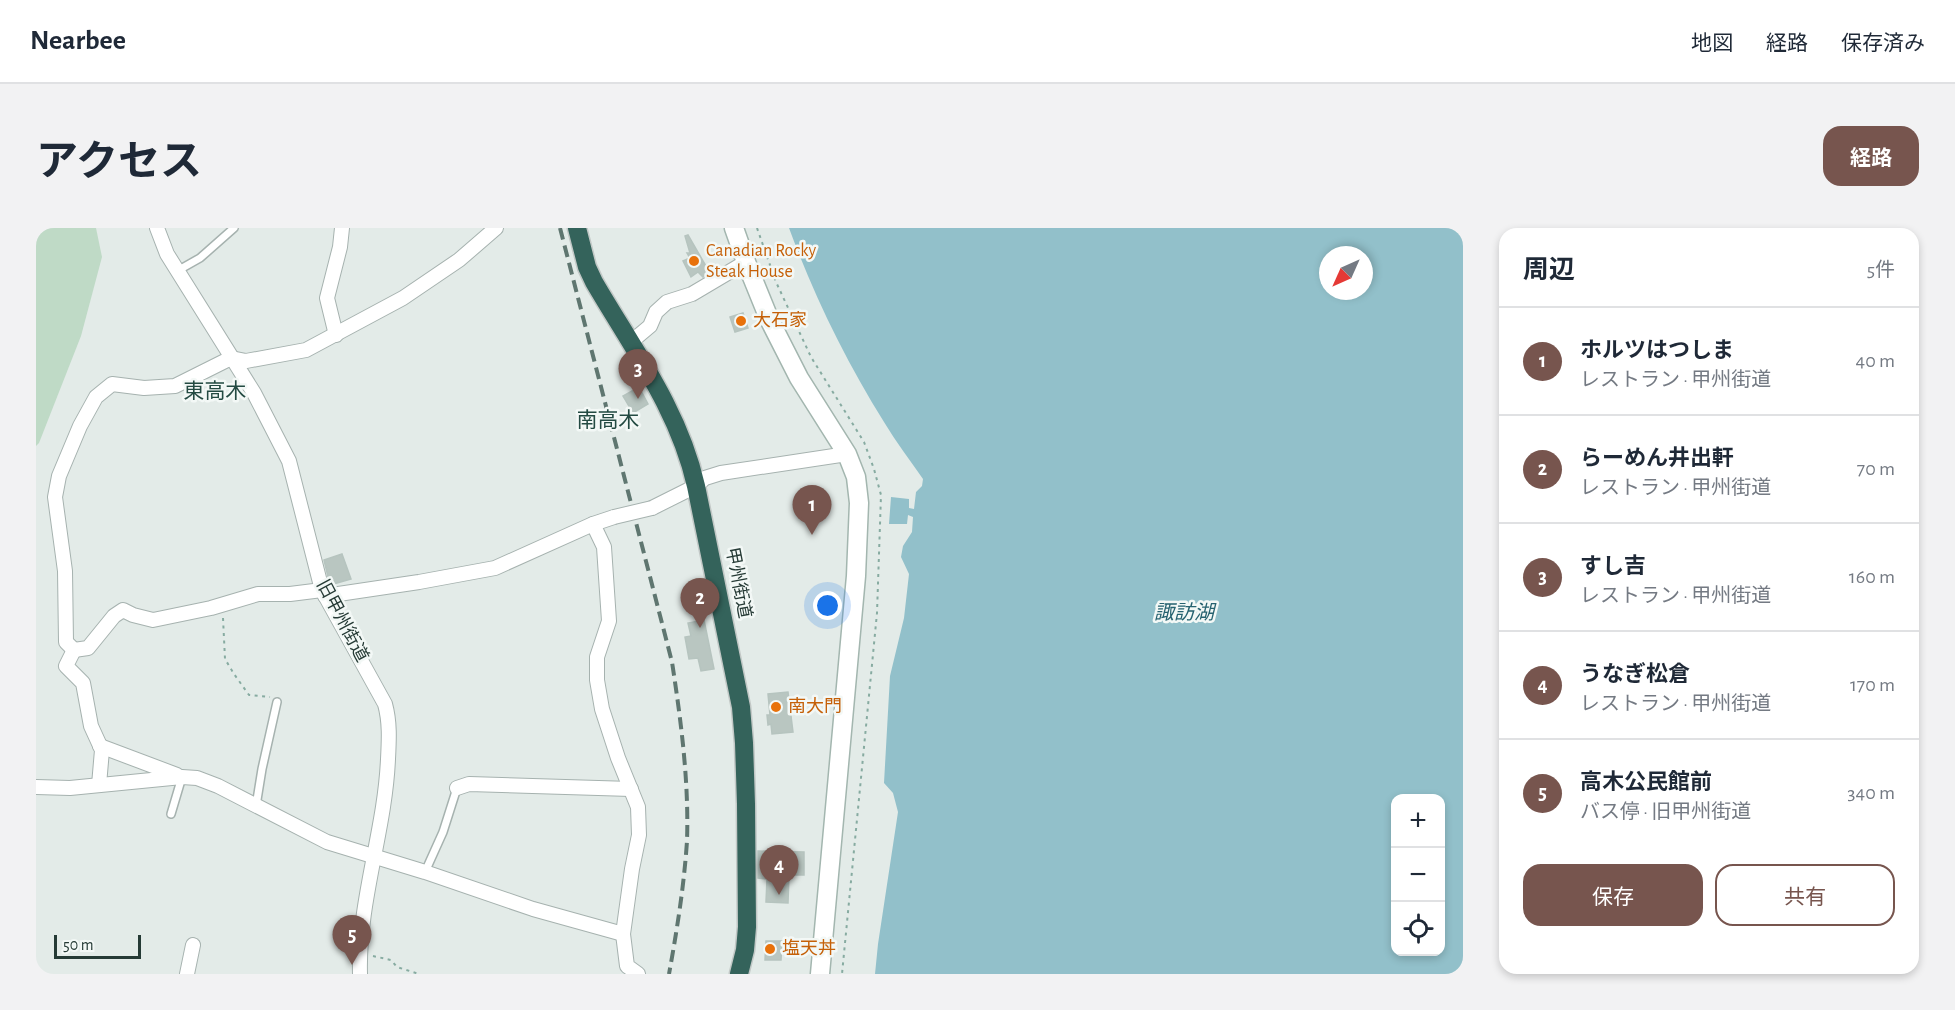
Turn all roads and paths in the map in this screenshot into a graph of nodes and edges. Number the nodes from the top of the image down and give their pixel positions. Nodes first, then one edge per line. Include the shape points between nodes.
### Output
1 (157, 228) edge
2 (234, 228) edge
3 (342, 228) edge
4 (496, 228) edge
5 (577, 228) edge
6 (734, 228) edge
7 (746, 262) junction
8 (177, 271) junction
9 (336, 335) junction
10 (631, 342) junction
11 (231, 358) junction
12 (847, 454) junction
13 (696, 486) junction
14 (593, 524) junction
15 (324, 593) junction
16 (223, 604) junction
17 (74, 650) junction
18 (278, 702) joint
19 (100, 746) junction
20 (182, 777) junction
21 (99, 785) junction
22 (36, 788) edge
23 (457, 788) joint
24 (631, 789) junction
25 (256, 806) junction
26 (171, 814) dead end
27 (375, 858) junction
28 (425, 872) junction
29 (622, 934) junction
30 (193, 945) dead end
31 (361, 953) junction
32 (630, 971) edge
33 (187, 974) edge
34 (360, 974) edge
35 (419, 974) edge
36 (739, 974) edge
37 (820, 974) edge

1 - 8 street, 旧甲州街道
2 - 8 lane via 200,258
3 - 9 street via 327,298
4 - 9 street via 459,260 403,298
5 - 10 highway, 甲州街道 via 587,267
6 - 7 street
7 - 10 street via 692,294 667,302 656,312 650,326
7 - 12 street via 799,378
8 - 11 street, 旧甲州街道
9 - 11 street via 306,350 246,361
10 - 13 highway, 甲州街道 via 680,432
11 - 15 street, 旧甲州街道 via 289,461
11 - 17 street via 174,386 112,384 96,397 80,426 59,476 55,497 65,571 66,642
12 - 13 street via 721,473
12 - 37 street via 856,477 859,503 856,576
13 - 14 street, bridge via 652,507
13 - 36 highway, 甲州街道 via 744,743 747,927
14 - 15 street via 495,568
14 - 24 street via 604,548 609,621 597,657 597,680 602,709
15 - 16 street via 258,594
15 - 27 street, 旧甲州街道 via 385,704 389,719 385,806
16 - 17 street via 153,620 123,610 88,648
16 - 18 path via 225,658 249,695
17 - 19 street via 66,666 83,683 91,726
18 - 25 lane
19 - 20 street
19 - 21 street
20 - 21 street
20 - 25 street via 197,778
20 - 26 lane
21 - 22 street
23 - 24 street via 469,784
23 - 28 lane
24 - 29 street via 638,807 639,836
25 - 27 street via 327,842
27 - 28 street
27 - 31 street, 旧甲州街道
28 - 29 street
29 - 32 street
30 - 33 street
31 - 34 street, 旧甲州街道
31 - 35 path via 391,960 397,967

